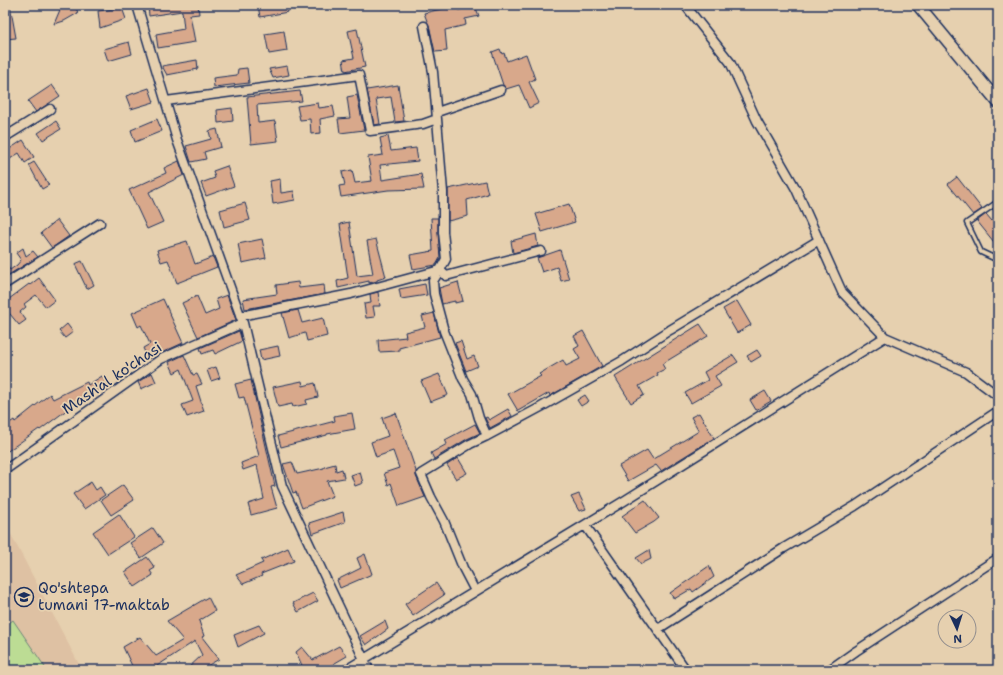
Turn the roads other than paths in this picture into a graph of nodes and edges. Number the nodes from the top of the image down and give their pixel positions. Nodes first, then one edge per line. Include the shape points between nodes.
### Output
1 (137, 5) edge
2 (685, 5) edge
3 (918, 5) edge
4 (424, 26) dead end
5 (501, 90) dead end
6 (166, 101) junction
7 (998, 102) edge
8 (50, 109) dead end
9 (437, 116) junction
10 (5, 137) edge
11 (998, 202) edge
12 (100, 223) dead end
13 (819, 240) junction
14 (541, 251) dead end
15 (998, 260) edge
16 (440, 270) junction
17 (5, 284) edge
18 (242, 320) junction
19 (885, 337) junction
20 (998, 396) edge
21 (998, 411) edge
22 (487, 436) junction
23 (5, 470) edge
24 (585, 525) junction
25 (998, 558) edge
26 (475, 591) junction
27 (658, 629) junction
28 (363, 660) junction
29 (346, 670) edge
30 (369, 670) edge
31 (686, 670) edge
32 (829, 670) edge

1 - 6 street
2 - 13 street via 730,62 757,121 796,189
3 - 7 main road
4 - 9 street via 433,72
5 - 9 street
6 - 9 street via 359,75 370,131 423,124
6 - 18 street via 177,140
8 - 10 street
9 - 16 street via 446,259
11 - 15 lane via 967,223 981,252
12 - 17 street
13 - 19 street via 842,292
13 - 22 street via 622,361
14 - 16 street via 446,276
16 - 18 street, Mash'al ko'chasi
16 - 22 street via 433,281 444,330
18 - 23 street, Mash'al ko'chasi via 161,359
18 - 28 street via 282,486
19 - 20 street via 966,372
19 - 24 street
21 - 27 street via 855,506
22 - 26 street via 421,474
24 - 26 street
24 - 27 street
25 - 32 street
26 - 28 street
27 - 31 street
28 - 29 street
28 - 30 street

